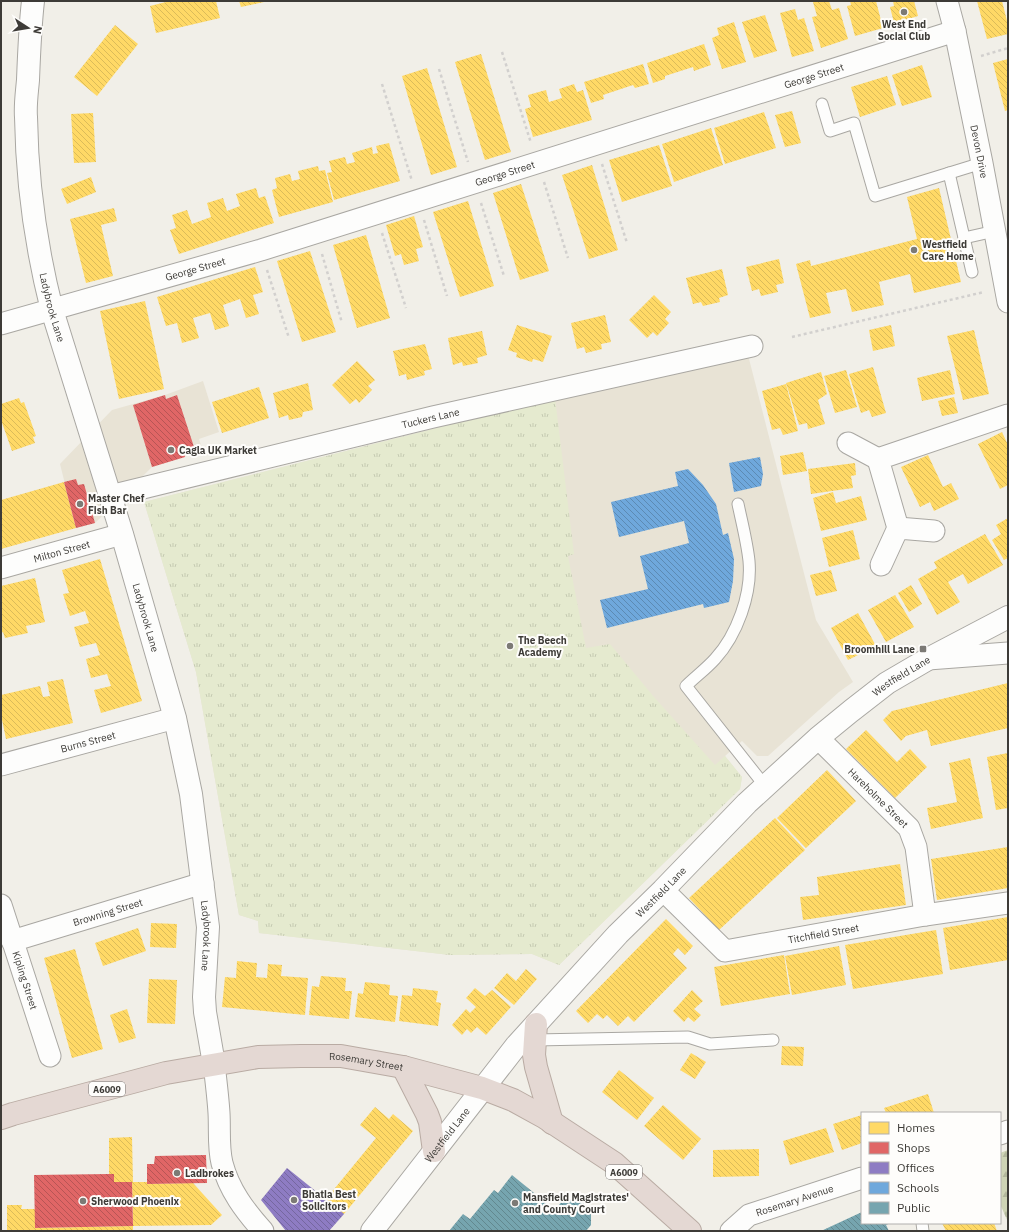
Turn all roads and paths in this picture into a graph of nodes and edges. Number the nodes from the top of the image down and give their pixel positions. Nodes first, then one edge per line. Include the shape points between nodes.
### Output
1 (33, 1) edge
2 (947, 1) edge
3 (955, 31) junction
4 (1008, 48) edge
5 (961, 61) junction
6 (439, 69) dead end
7 (822, 104) dead end
8 (596, 144) junction
9 (982, 163) junction
10 (470, 167) dead end
11 (949, 173) junction
12 (481, 202) dead end
13 (375, 214) junction
14 (995, 231) junction
15 (315, 233) junction
16 (964, 238) junction
17 (627, 243) dead end
18 (261, 250) junction
19 (972, 272) dead end
20 (504, 276) dead end
21 (1007, 295) edge
22 (406, 308) dead end
23 (52, 310) junction
24 (342, 322) dead end
25 (1, 324) edge
26 (792, 337) dead end
27 (289, 338) dead end
28 (752, 346) dead end
29 (1008, 415) edge
30 (848, 443) dead end
31 (878, 459) junction
32 (110, 496) junction
33 (738, 504) dead end
34 (898, 528) junction
35 (934, 532) dead end
36 (122, 534) junction
37 (881, 565) dead end
38 (1, 568) edge
39 (1008, 617) edge
40 (1008, 653) edge
41 (928, 659) junction
42 (175, 718) junction
43 (818, 738) junction
44 (1, 765) edge
45 (765, 786) junction
46 (202, 883) junction
47 (663, 890) junction
48 (1008, 902) edge
49 (1, 904) edge
50 (925, 915) junction
51 (12, 941) junction
52 (535, 1032) junction
53 (773, 1040) dead end
54 (50, 1056) dead end
55 (214, 1064) junction
56 (403, 1067) junction
57 (482, 1088) junction
58 (1, 1118) edge
59 (552, 1123) junction
60 (434, 1151) junction
61 (861, 1178) edge
62 (256, 1229) edge
63 (372, 1231) edge
64 (690, 1231) edge
65 (731, 1231) edge

1 - 23 street, Ladybrook Lane via 26,116 28,167 36,238
2 - 3 street, Devon Drive
3 - 5 street, Devon Drive
3 - 8 street, George Street
4 - 5 path
5 - 9 street, Devon Drive
6 - 10 path
7 - 11 lane via 830,131 854,123 875,196
8 - 13 street, George Street
8 - 17 path
9 - 11 lane
9 - 14 street, Devon Drive
11 - 16 lane
12 - 20 path
13 - 15 street, George Street
13 - 22 path
14 - 16 lane
14 - 21 street, Devon Drive
15 - 18 street, George Street
15 - 24 path
16 - 19 lane
18 - 23 street, George Street
18 - 27 path
21 - 26 path
23 - 25 street, George Street
23 - 32 street, Ladybrook Lane
28 - 32 street, Tuckers Lane via 434,416
29 - 31 street
30 - 31 street
31 - 34 street
32 - 36 street, Ladybrook Lane
33 - 45 lane via 749,562 748,590 741,617 715,658 686,686
34 - 35 street
34 - 37 street
36 - 38 street, Milton Street
36 - 42 street, Ladybrook Lane
39 - 41 street, Westfield Lane
40 - 41 street
41 - 43 street, Westfield Lane via 887,683
42 - 44 street, Burns Street
42 - 46 street, Ladybrook Lane via 191,794
43 - 45 street, Westfield Lane
43 - 50 street, Hareholme Street via 909,828 916,847
45 - 47 street, Westfield Lane
46 - 51 street, Browning Street
46 - 55 street, Ladybrook Lane via 208,927 204,997
47 - 50 street, Titchfield Street via 725,951
47 - 52 street, Westfield Lane via 618,934
48 - 50 street, Titchfield Street
49 - 51 street, Kipling Street
51 - 54 street, Kipling Street
52 - 53 lane via 688,1036 710,1044
52 - 57 street, Westfield Lane via 509,1054
52 - 59 highway via 536,1067
55 - 56 highway, Rosemary Street / A6009 via 258,1057 341,1056
55 - 58 highway, Rosemary Street / A6009 via 166,1073
55 - 62 street, Ladybrook Lane via 221,1162 229,1183
56 - 57 highway, Rosemary Street / A6009
56 - 60 highway via 430,1122
57 - 59 highway, Rosemary Street / A6009 via 513,1100
57 - 60 street, Westfield Lane
59 - 64 highway, Rosemary Street / A6009 via 614,1163
60 - 63 street, Westfield Lane
61 - 65 street, Rosemary Avenue via 749,1216

